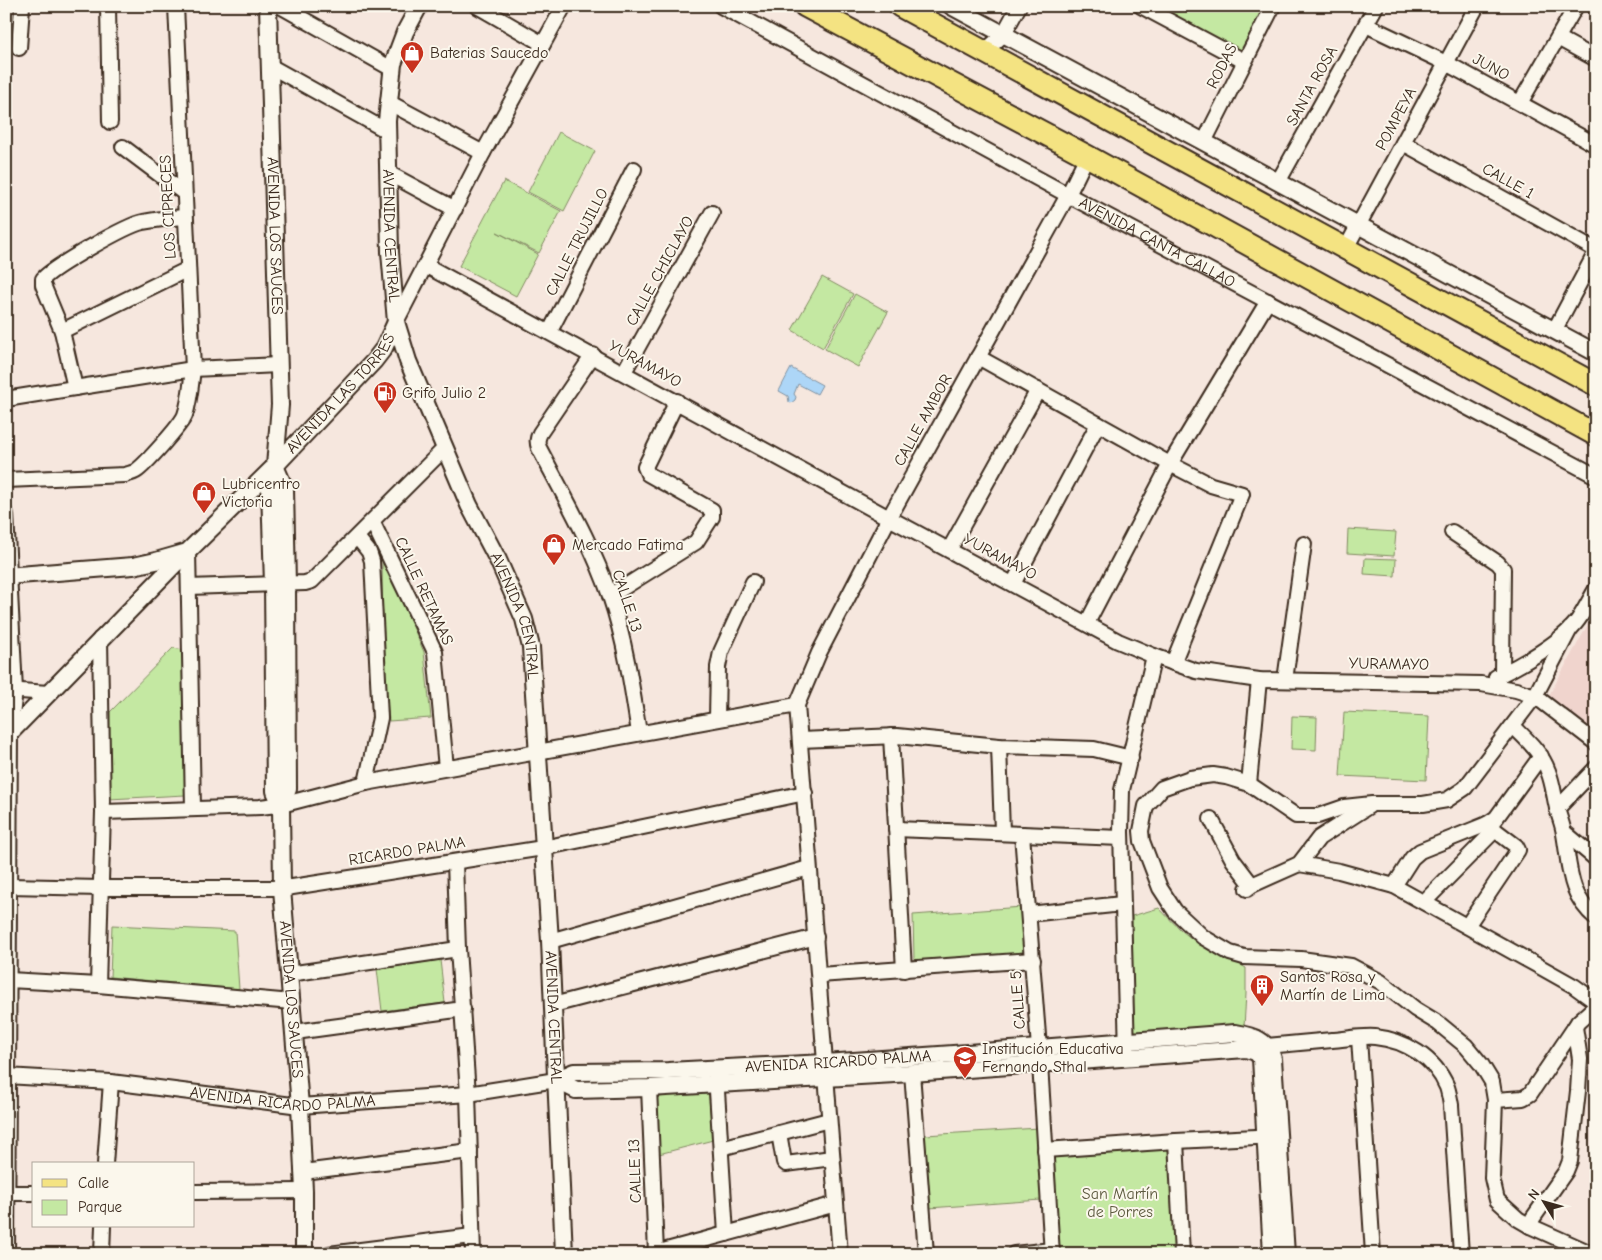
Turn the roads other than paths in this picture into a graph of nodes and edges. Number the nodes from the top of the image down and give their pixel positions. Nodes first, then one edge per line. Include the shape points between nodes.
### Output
1 (22, 6) edge
2 (108, 6) edge
3 (176, 6) edge
4 (268, 6) edge
5 (280, 6) edge
6 (418, 6) edge
7 (477, 6) edge
8 (564, 6) edge
9 (720, 6) edge
10 (805, 6) edge
11 (900, 6) edge
12 (951, 6) edge
13 (1019, 6) edge
14 (1141, 6) edge
15 (1273, 6) edge
16 (1376, 6) edge
17 (1477, 6) edge
18 (1576, 6) edge
19 (1366, 24) junction
20 (1003, 35) junction
21 (1558, 38) junction
22 (544, 44) junction
23 (19, 48) dead end
24 (984, 52) junction
25 (1596, 59) edge
26 (1244, 61) junction
27 (1446, 63) junction
28 (270, 66) junction
29 (392, 69) junction
30 (388, 102) junction
31 (1520, 103) junction
32 (110, 122) dead end
33 (387, 131) junction
34 (1204, 142) junction
35 (1403, 143) junction
36 (1596, 145) edge
37 (123, 147) dead end
38 (483, 153) junction
39 (1087, 156) junction
40 (634, 169) dead end
41 (388, 173) junction
42 (1278, 182) junction
43 (184, 194) junction
44 (1068, 195) junction
45 (455, 209) junction
46 (712, 213) dead end
47 (185, 217) junction
48 (1358, 226) junction
49 (1346, 248) junction
50 (1596, 251) edge
51 (425, 265) junction
52 (188, 269) junction
53 (1268, 301) junction
54 (396, 322) junction
55 (62, 331) junction
56 (1554, 331) junction
57 (550, 332) junction
58 (1596, 353) edge
59 (593, 355) junction
60 (978, 357) junction
61 (278, 365) junction
62 (193, 369) junction
63 (624, 372) junction
64 (1596, 385) edge
65 (75, 388) junction
66 (1038, 390) junction
67 (6, 399) edge
68 (677, 402) junction
69 (1098, 424) junction
70 (1596, 435) edge
71 (445, 448) junction
72 (1170, 464) junction
73 (275, 466) junction
74 (1596, 476) edge
75 (6, 480) edge
76 (6, 514) edge
77 (889, 518) junction
78 (372, 521) junction
79 (1452, 532) dead end
80 (357, 537) junction
81 (1304, 544) dead end
82 (949, 550) junction
83 (188, 551) junction
84 (8, 576) edge
85 (753, 582) dead end
86 (280, 584) junction
87 (1013, 584) junction
88 (189, 587) junction
89 (1596, 589) edge
90 (610, 596) junction
91 (1087, 623) junction
92 (1570, 629) junction
93 (100, 639) junction
94 (1154, 656) junction
95 (1173, 664) junction
96 (1502, 674) junction
97 (1259, 680) junction
98 (1285, 680) junction
99 (1481, 684) junction
100 (11, 690) edge
101 (48, 693) junction
102 (1535, 696) junction
103 (797, 705) junction
104 (717, 719) junction
105 (1513, 726) junction
106 (638, 733) junction
107 (8, 735) edge
108 (891, 736) junction
109 (800, 740) junction
110 (1596, 743) edge
111 (1000, 746) junction
112 (536, 752) junction
113 (1541, 756) junction
114 (1131, 758) junction
115 (446, 768) junction
116 (1596, 768) edge
117 (366, 783) junction
118 (1249, 784) junction
119 (805, 792) junction
120 (1372, 804) junction
121 (281, 805) junction
122 (193, 808) junction
123 (1557, 809) junction
124 (103, 812) junction
125 (1212, 819) dead end
126 (1491, 827) junction
127 (896, 829) junction
128 (1002, 832) junction
129 (1564, 832) junction
130 (1022, 834) junction
131 (1121, 838) junction
132 (543, 848) junction
133 (1596, 859) edge
134 (455, 862) junction
135 (1299, 864) junction
136 (809, 868) junction
137 (1394, 886) junction
138 (8, 888) edge
139 (100, 888) junction
140 (282, 889) junction
141 (1424, 902) junction
142 (1122, 904) junction
143 (1029, 914) junction
144 (1596, 918) edge
145 (1467, 926) junction
146 (816, 937) junction
147 (550, 941) junction
148 (458, 948) junction
149 (1033, 960) junction
150 (904, 970) junction
151 (289, 974) junction
152 (819, 975) junction
153 (8, 984) edge
154 (98, 985) junction
155 (292, 1002) junction
156 (1596, 1002) edge
157 (553, 1005) junction
158 (1596, 1006) edge
159 (464, 1009) junction
160 (1576, 1027) junction
161 (295, 1032) junction
162 (1359, 1038) junction
163 (1126, 1049) junction
164 (1261, 1049) junction
165 (1040, 1056) junction
166 (826, 1070) junction
167 (912, 1073) junction
168 (7, 1076) edge
169 (716, 1076) junction
170 (556, 1080) junction
171 (111, 1082) junction
172 (650, 1088) junction
173 (468, 1094) junction
174 (1495, 1100) junction
175 (300, 1106) junction
176 (830, 1120) junction
177 (779, 1133) junction
178 (1271, 1136) junction
179 (1176, 1140) junction
180 (721, 1148) junction
181 (1045, 1150) junction
182 (470, 1151) junction
183 (832, 1158) junction
184 (105, 1162) edge
185 (303, 1172) junction
186 (304, 1191) junction
187 (195, 1192) edge
188 (7, 1193) edge
189 (32, 1193) edge
190 (836, 1204) junction
191 (1530, 1226) junction
192 (103, 1228) edge
193 (726, 1234) junction
194 (472, 1236) junction
195 (386, 1250) edge
196 (1052, 1252) edge
197 (654, 1253) edge
198 (7, 1254) edge
199 (102, 1254) edge
200 (304, 1254) edge
201 (329, 1254) edge
202 (473, 1254) edge
203 (564, 1254) edge
204 (840, 1254) edge
205 (926, 1254) edge
206 (1014, 1254) edge
207 (1182, 1254) edge
208 (1272, 1254) edge
209 (1286, 1254) edge
210 (1373, 1254) edge
211 (1461, 1254) edge
212 (1589, 1254) edge

1 - 23 street
2 - 32 street
3 - 43 street, LOS CIPRECES
4 - 28 street, AVENIDA LOS SAUCES
5 - 29 street
6 - 29 street, AVENIDA CENTRAL
7 - 22 street
8 - 22 street, AVENIDA LAS TORRES
9 - 44 street, AVENIDA CANTA CALLAO
10 - 39 main road
11 - 24 main road
12 - 20 street
13 - 20 street
14 - 26 street
15 - 26 street, RODAS
16 - 19 street, SANTA ROSA
17 - 27 street, POMPEYA
18 - 21 street
19 - 27 street, JUNO
19 - 42 street, SANTA ROSA
20 - 24 street
20 - 34 street
21 - 25 street
21 - 31 street
22 - 38 street, AVENIDA LAS TORRES
24 - 49 main road
26 - 34 street, RODAS
27 - 31 street, JUNO
27 - 35 street, POMPEYA
28 - 33 street
28 - 61 street, AVENIDA LOS SAUCES
29 - 30 street, AVENIDA CENTRAL
30 - 33 street, AVENIDA CENTRAL
30 - 38 street
31 - 36 street, JUNO
33 - 41 street, AVENIDA CENTRAL
34 - 42 street
35 - 48 street, POMPEYA
35 - 50 street, CALLE 1
37 - 43 street
38 - 45 street, AVENIDA LAS TORRES
39 - 44 street, CALLE AMBOR
39 - 70 main road
40 - 57 street, CALLE TRUJILLO
41 - 45 street
41 - 54 street, AVENIDA CENTRAL
42 - 48 street
43 - 47 street, LOS CIPRECES
44 - 53 street, AVENIDA CANTA CALLAO
44 - 60 street, CALLE AMBOR
45 - 51 street, AVENIDA LAS TORRES
46 - 63 street, CALLE CHICLAYO
47 - 52 street, LOS CIPRECES
47 - 55 street via 141,222 47,274 43,285
48 - 49 street, POMPEYA
48 - 56 street
49 - 64 main road
50 - 56 street
51 - 54 street, AVENIDA LAS TORRES
51 - 57 street, YURAMAYO
52 - 55 street
52 - 62 street, LOS CIPRECES
53 - 72 street
53 - 74 street, AVENIDA CANTA CALLAO
54 - 71 street, AVENIDA CENTRAL via 408,361
54 - 73 street, AVENIDA LAS TORRES via 378,356
55 - 65 street
56 - 58 street
57 - 59 street, YURAMAYO
59 - 63 street, YURAMAYO
59 - 90 street, CALLE 13 via 537,438
60 - 66 street
60 - 77 street, CALLE AMBOR
61 - 62 street
61 - 73 street, AVENIDA LOS SAUCES via 280,405
62 - 65 street
62 - 75 street, LOS CIPRECES via 184,417 136,471 125,475
63 - 68 street, YURAMAYO
65 - 67 street
66 - 69 street
66 - 82 street
68 - 77 street, YURAMAYO
68 - 90 street via 645,467 646,471 712,510 712,516 696,542
69 - 72 street
69 - 87 street
71 - 78 street
71 - 112 street, AVENIDA CENTRAL via 524,620 530,647
72 - 91 street
72 - 95 street via 1211,485 1242,494
73 - 83 street, AVENIDA LAS TORRES
73 - 86 street, AVENIDA LOS SAUCES via 270,488
76 - 84 street
77 - 82 street, YURAMAYO
77 - 103 street, CALLE AMBOR via 819,653
78 - 80 street
78 - 115 street, CALLE RETAMAS via 435,652
79 - 96 street via 1503,569
80 - 86 street via 312,581
80 - 117 street via 372,561 380,718
81 - 98 street
82 - 87 street, YURAMAYO
83 - 84 street via 133,566
83 - 88 street
83 - 93 street, AVENIDA LAS TORRES
84 - 100 street
85 - 104 street via 721,652
86 - 88 street
86 - 121 street, AVENIDA LOS SAUCES via 275,790
87 - 91 street, YURAMAYO
88 - 122 street
89 - 92 street
90 - 106 street, CALLE 13 via 629,666
91 - 94 street, YURAMAYO
92 - 96 street via 1544,650
92 - 102 street
93 - 101 street, AVENIDA LAS TORRES
93 - 124 street
94 - 95 street, YURAMAYO
94 - 114 street
95 - 97 street, YURAMAYO via 1196,671
96 - 99 street
97 - 98 street, YURAMAYO
97 - 118 street
98 - 99 street, YURAMAYO
99 - 102 street, YURAMAYO
100 - 101 street
100 - 107 street
101 - 107 street, AVENIDA LAS TORRES
102 - 105 street
102 - 110 street, YURAMAYO
103 - 104 street
103 - 109 street
104 - 106 street
105 - 113 street
105 - 120 street via 1465,788 1446,800 1423,804
106 - 112 street
107 - 138 street
108 - 109 street
108 - 111 street
108 - 127 street
109 - 119 street
111 - 114 street via 1094,749
111 - 128 street
112 - 115 street
112 - 132 street, AVENIDA CENTRAL
113 - 123 street via 1548,770
113 - 126 street
114 - 131 street via 1122,790
115 - 117 street
116 - 123 street
117 - 121 street
118 - 120 street via 1296,816 1318,816 1344,807
118 - 174 street via 1213,775 1190,778 1162,788 1146,806 1140,831 1142,841 1160,888 1175,912 1203,937 1230,953 1244,957 1301,958 1351,966 1381,982 1466,1046 1492,1082
119 - 132 street, RICARDO PALMA
119 - 136 street
120 - 135 street via 1319,838
121 - 122 street
121 - 140 street, AVENIDA LOS SAUCES
122 - 124 street
123 - 129 street
124 - 139 street
125 - 135 street via 1249,887
126 - 137 street via 1420,850
126 - 141 street
126 - 145 street via 1518,850
127 - 128 street
127 - 150 street
128 - 130 street
129 - 133 street
129 - 144 street via 1574,889 1585,909
130 - 131 street
130 - 143 street, CALLE 5
131 - 142 street
132 - 134 street, RICARDO PALMA
132 - 147 street, AVENIDA CENTRAL
134 - 140 street, RICARDO PALMA
134 - 148 street
135 - 137 street
136 - 146 street
136 - 147 street
137 - 141 street
138 - 139 street, RICARDO PALMA
138 - 153 street
139 - 140 street, RICARDO PALMA
139 - 154 street
140 - 151 street, AVENIDA LOS SAUCES
141 - 145 street
142 - 143 street
142 - 163 street
143 - 149 street, CALLE 5
145 - 156 street via 1574,986
146 - 152 street
146 - 157 street
147 - 157 street, AVENIDA CENTRAL
148 - 151 street
148 - 159 street
149 - 150 street
149 - 165 street, CALLE 5
150 - 152 street
151 - 155 street, AVENIDA LOS SAUCES
152 - 166 street
153 - 154 street
153 - 168 street
154 - 155 street
155 - 161 street, AVENIDA LOS SAUCES
157 - 170 street, AVENIDA CENTRAL
158 - 160 street
159 - 161 street
159 - 173 street
160 - 174 street via 1530,1094 1522,1098
160 - 191 street via 1580,1059 1570,1161
161 - 175 street, AVENIDA LOS SAUCES
162 - 164 street
162 - 210 street
162 - 211 street via 1392,1040 1412,1048 1440,1073 1451,1106
163 - 164 street, AVENIDA RICARDO PALMA
163 - 165 street, AVENIDA RICARDO PALMA
164 - 178 street
165 - 166 street, AVENIDA RICARDO PALMA
165 - 167 street, AVENIDA RICARDO PALMA
165 - 181 street, CALLE 5
166 - 167 street, AVENIDA RICARDO PALMA
166 - 169 street, AVENIDA RICARDO PALMA
166 - 176 street
167 - 205 street
168 - 171 street, AVENIDA RICARDO PALMA
168 - 188 street
169 - 170 street, AVENIDA RICARDO PALMA via 668,1071 574,1072
169 - 172 street, AVENIDA RICARDO PALMA
169 - 180 street
170 - 172 street, AVENIDA RICARDO PALMA via 576,1090
170 - 173 street, AVENIDA RICARDO PALMA
170 - 203 street, AVENIDA CENTRAL
171 - 175 street, AVENIDA RICARDO PALMA
171 - 184 street
172 - 197 street, CALLE 13
173 - 175 street, AVENIDA RICARDO PALMA
173 - 182 street
174 - 191 street via 1492,1178 1497,1200
175 - 185 street, AVENIDA LOS SAUCES
176 - 177 street
176 - 183 street
177 - 180 street
177 - 183 street via 786,1164
178 - 179 street
178 - 208 street
178 - 209 street
179 - 181 street
179 - 207 street
180 - 193 street
181 - 196 street, CALLE 5
182 - 185 street
182 - 194 street
183 - 190 street
185 - 186 street, AVENIDA LOS SAUCES
186 - 187 street
186 - 200 street, AVENIDA LOS SAUCES
188 - 189 street
188 - 198 street
190 - 193 street
190 - 204 street
191 - 212 street
192 - 199 street
193 - 197 street
194 - 195 street
194 - 202 street
195 - 201 street
196 - 206 street

